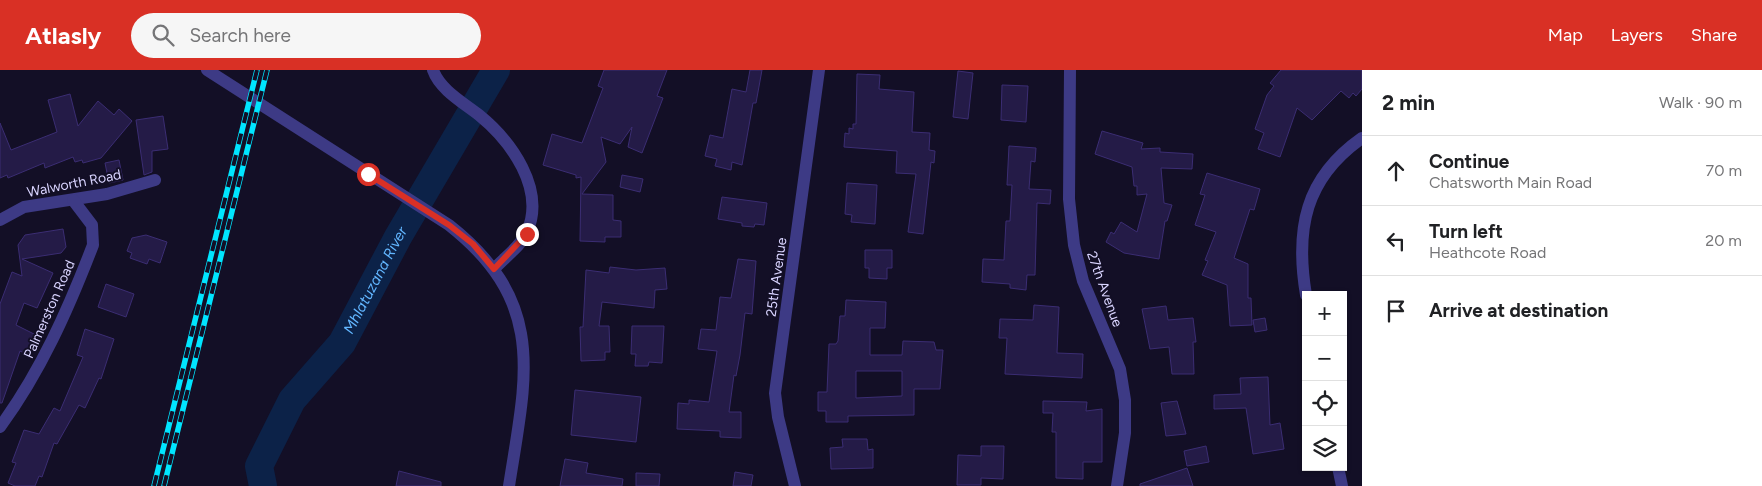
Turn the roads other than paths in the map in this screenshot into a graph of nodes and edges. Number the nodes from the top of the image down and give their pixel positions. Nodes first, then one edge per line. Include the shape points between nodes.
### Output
1 (207, 70) edge
2 (434, 70) edge
3 (819, 70) edge
4 (1070, 70) edge
5 (1362, 138) edge
6 (155, 180) dead end
7 (73, 200) junction
8 (0, 220) edge
9 (494, 269) junction
10 (1305, 291) edge
11 (0, 427) edge
12 (1339, 471) edge
13 (509, 486) edge
14 (795, 486) edge
15 (1117, 486) edge
16 (1342, 486) edge

1 - 9 street via 449,225 473,244
2 - 9 street via 445,88 497,130 526,176 532,216 527,234
3 - 14 street, 25th Avenue via 775,393
4 - 15 street, 27th Avenue via 1069,199 1074,245 1083,281 1120,368 1125,400 1125,433
5 - 10 street via 1337,158 1321,178 1309,205 1301,234
6 - 7 street, Walworth Road
7 - 8 street, Walworth Road via 24,207
7 - 11 street, Palmerston Road via 92,225 93,245 42,363
9 - 13 street via 519,321 525,367
12 - 16 street

